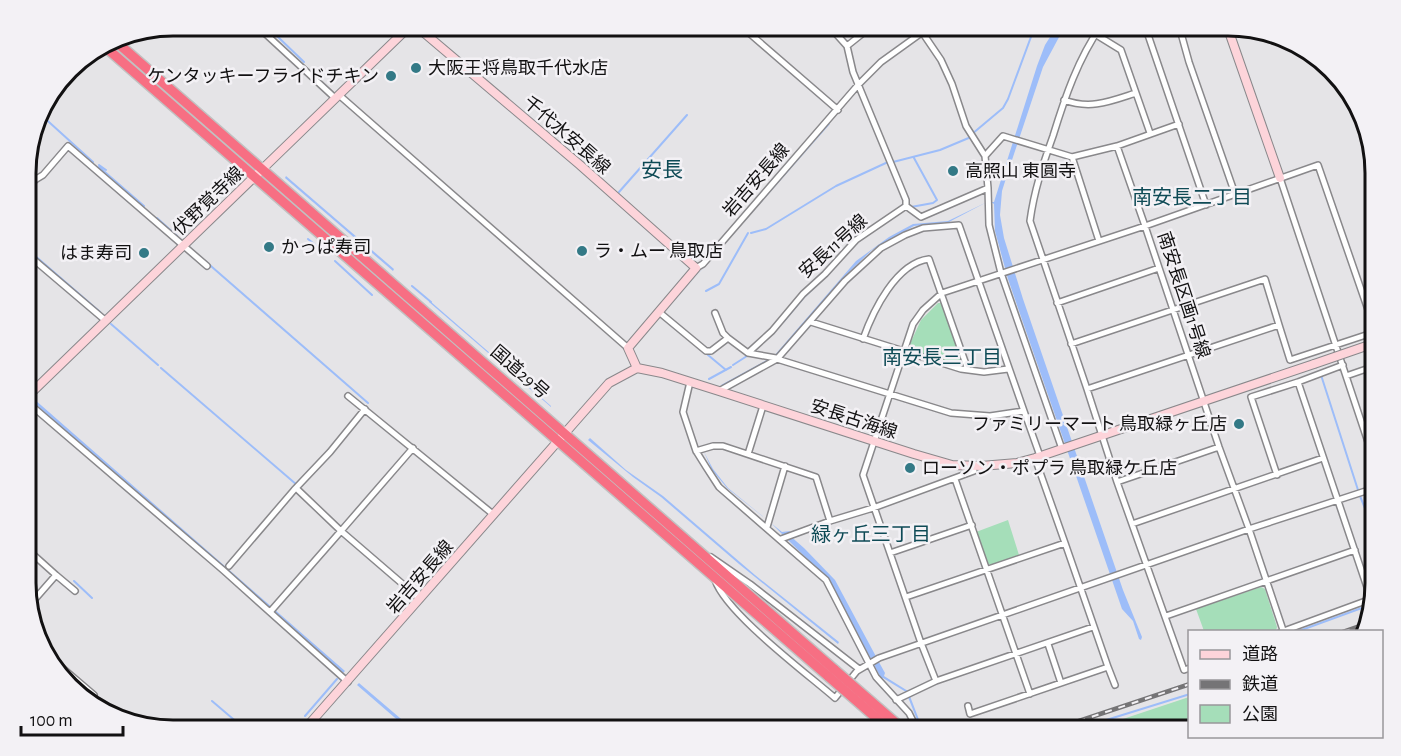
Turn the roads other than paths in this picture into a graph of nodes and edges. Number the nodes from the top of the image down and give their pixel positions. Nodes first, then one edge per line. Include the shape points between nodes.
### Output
1 (270, 36) edge
2 (400, 36) edge
3 (428, 36) edge
4 (753, 36) edge
5 (838, 36) edge
6 (860, 36) edge
7 (915, 36) edge
8 (930, 36) edge
9 (1094, 36) edge
10 (1098, 36) edge
11 (1148, 36) edge
12 (1182, 36) edge
13 (1231, 36) edge
14 (121, 46) edge
15 (847, 46) junction
16 (111, 51) edge
17 (858, 85) junction
18 (1136, 93) junction
19 (337, 97) junction
20 (1064, 100) junction
21 (838, 110) junction
22 (1179, 124) junction
23 (1150, 133) junction
24 (1117, 146) junction
25 (1048, 150) junction
26 (985, 156) junction
27 (1072, 157) junction
28 (262, 169) junction
29 (254, 177) junction
30 (1280, 178) junction
31 (36, 180) edge
32 (987, 188) junction
33 (1235, 194) junction
34 (1206, 205) junction
35 (906, 206) junction
36 (921, 217) junction
37 (1145, 226) junction
38 (923, 228) junction
39 (1099, 241) junction
40 (183, 246) junction
41 (1042, 259) junction
42 (36, 262) edge
43 (207, 266) dead end
44 (696, 268) junction
45 (1159, 268) junction
46 (1001, 273) junction
47 (978, 281) junction
48 (942, 293) junction
49 (1365, 302) edge
50 (1057, 303) junction
51 (1174, 311) junction
52 (659, 312) junction
53 (715, 314) dead end
54 (106, 321) junction
55 (811, 322) junction
56 (1279, 325) junction
57 (1365, 334) edge
58 (728, 338) junction
59 (863, 339) junction
60 (1071, 344) junction
61 (1335, 345) junction
62 (1365, 346) edge
63 (628, 348) junction
64 (904, 352) junction
65 (748, 353) junction
66 (1188, 356) junction
67 (777, 359) junction
68 (1342, 365) junction
69 (637, 368) junction
70 (1008, 369) junction
71 (1365, 369) edge
72 (968, 370) junction
73 (1346, 376) junction
74 (690, 382) junction
75 (1298, 382) junction
76 (1248, 386) junction
77 (1087, 389) junction
78 (36, 390) edge
79 (719, 391) junction
80 (889, 394) junction
81 (348, 396) dead end
82 (1251, 397) junction
83 (1204, 401) junction
84 (763, 406) junction
85 (36, 409) edge
86 (365, 409) junction
87 (1024, 411) junction
88 (565, 433) junction
89 (1365, 434) edge
90 (1101, 437) junction
91 (874, 440) junction
92 (558, 442) junction
93 (1219, 447) junction
94 (413, 448) junction
95 (1064, 448) junction
96 (696, 451) junction
97 (748, 454) junction
98 (1037, 457) junction
99 (1323, 458) junction
100 (785, 466) junction
101 (955, 470) dead end
102 (974, 471) dead end
103 (1277, 475) junction
104 (956, 479) junction
105 (1117, 482) junction
106 (1235, 488) junction
107 (297, 489) junction
108 (1365, 491) edge
109 (1339, 500) junction
110 (873, 508) junction
111 (494, 515) junction
112 (830, 521) junction
113 (1132, 524) junction
114 (972, 525) junction
115 (766, 527) junction
116 (1249, 529) junction
117 (341, 531) junction
118 (781, 539) junction
119 (1065, 543) junction
120 (1355, 550) junction
121 (701, 552) junction
122 (890, 553) junction
123 (36, 557) edge
124 (1148, 565) junction
125 (229, 566) dead end
126 (987, 569) junction
127 (56, 575) junction
128 (714, 577) junction
129 (1265, 581) junction
130 (1365, 581) edge
131 (1080, 588) junction
132 (75, 591) dead end
133 (37, 596) edge
134 (906, 597) junction
135 (420, 599) junction
136 (1364, 602) edge
137 (270, 612) junction
138 (1003, 615) junction
139 (1166, 616) junction
140 (1093, 627) junction
141 (1282, 630) edge
142 (1285, 630) edge
143 (921, 643) junction
144 (1048, 644) junction
145 (1017, 654) junction
146 (870, 662) junction
147 (1108, 667) junction
148 (859, 669) junction
149 (1188, 669) edge
150 (832, 674) junction
151 (936, 681) junction
152 (348, 682) junction
153 (1061, 683) junction
154 (1115, 685) dead end
155 (1030, 694) junction
156 (896, 700) junction
157 (968, 706) dead end
158 (313, 720) edge
159 (880, 720) edge
160 (891, 720) edge
161 (912, 720) edge

1 - 19 street
2 - 19 street, 伏野覚寺線
3 - 44 street, 千代水安長線
4 - 21 street
5 - 15 street
6 - 15 street
7 - 17 street, 岩吉安長線
8 - 26 street via 966,126
9 - 20 street
10 - 18 street via 1121,50
11 - 22 street
12 - 33 street
13 - 30 street
14 - 28 highway, 国道29号
15 - 17 street
16 - 29 highway, 国道29号
17 - 21 street, 岩吉安長線
17 - 35 street
18 - 20 street via 1087,106
18 - 23 street
19 - 28 street, 伏野覚寺線
19 - 63 street
20 - 25 street
21 - 44 street, 岩吉安長線
22 - 23 street
22 - 34 street
23 - 24 street
24 - 27 street
24 - 37 street
25 - 26 street via 1003,136
25 - 27 street
25 - 41 street via 1033,196 1030,221
26 - 32 street
27 - 39 street
28 - 29 street, 伏野覚寺線
28 - 88 highway, 国道29号
29 - 40 street, 伏野覚寺線
29 - 92 highway, 国道29号
30 - 33 street
30 - 49 street via 1318,165
30 - 61 street
31 - 40 street via 68,146
32 - 36 street
32 - 46 street via 989,225
33 - 34 street
34 - 37 street
35 - 36 street
35 - 65 street, 安長11号線 via 856,240
36 - 38 street
37 - 39 street, 南安長区画1号線
37 - 45 street, 南安長区画1号線
38 - 47 street via 959,225
38 - 55 street via 868,258
39 - 41 street, 南安長区画1号線
40 - 43 street
40 - 54 street, 伏野覚寺線
41 - 46 street, 南安長区画1号線
41 - 50 street
42 - 54 street
44 - 52 street, 岩吉安長線
45 - 50 street
45 - 51 street, 南安長区画1号線
46 - 47 street, 南安長区画1号線
46 - 95 street
47 - 48 street, 南安長区画1号線
47 - 70 street
48 - 59 street via 929,259 921,260 905,271 884,295
48 - 64 street, 南安長区画1号線 via 916,318
48 - 72 street
50 - 60 street
51 - 56 street via 1265,279
51 - 60 street
51 - 66 street, 南安長区画1号線
52 - 58 street via 706,351
52 - 63 street, 岩吉安長線
53 - 58 street
54 - 78 street, 伏野覚寺線
55 - 59 street
55 - 67 street
56 - 61 street via 1290,360
56 - 66 street
57 - 61 street
58 - 65 street
59 - 64 street
60 - 77 street
61 - 68 street
62 - 76 street, bridge
63 - 69 street
64 - 72 street
64 - 80 street, 南安長区画1号線
65 - 67 street
66 - 77 street
66 - 83 street, 南安長区画1号線
67 - 79 street
67 - 80 street
68 - 73 street
68 - 75 street
69 - 74 street, 安長古海線
69 - 88 street, 岩吉安長線 via 609,383
70 - 72 street
70 - 87 street
71 - 73 street
73 - 89 street
74 - 79 street, 安長古海線
74 - 96 street via 683,412
75 - 82 street
75 - 99 street
76 - 82 street
76 - 83 street
77 - 90 street
79 - 84 street, 安長古海線
80 - 87 street via 961,415
80 - 91 street, 南安長区画1号線
81 - 86 street
82 - 103 street
83 - 90 street
83 - 93 street, 南安長区画1号線
84 - 91 street, 安長古海線
84 - 97 street
85 - 137 street
86 - 94 street
86 - 107 street
87 - 98 street
88 - 92 street, 岩吉安長線
88 - 121 highway, 国道29号
90 - 95 street, 安長古海線
90 - 105 street
91 - 98 street, 安長古海線 via 952,465 981,466
91 - 110 street, 南安長区画1号線 via 863,475
92 - 111 street, 岩吉安長線
92 - 128 highway, 国道29号
93 - 105 street
93 - 106 street, 南安長区画1号線
94 - 111 street
94 - 117 street
95 - 98 street, 安長古海線
96 - 97 street via 723,446
96 - 115 street via 719,487
97 - 100 street
98 - 119 street
99 - 103 street
99 - 109 street
100 - 112 street via 816,477
100 - 115 street
101 - 104 street
102 - 104 street
103 - 106 street
104 - 110 street
104 - 114 street
105 - 113 street
106 - 113 street
106 - 116 street, 南安長区画1号線
107 - 117 street
107 - 125 street
108 - 109 street
109 - 116 street
109 - 120 street
110 - 112 street
110 - 122 street, 南安長区画1号線
111 - 135 street, 岩吉安長線
112 - 118 street
113 - 124 street
114 - 122 street
114 - 126 street
115 - 118 street
116 - 124 street
116 - 129 street, 南安長区画1号線
117 - 135 street
117 - 137 street
118 - 146 street via 826,580
119 - 126 street
119 - 131 street
120 - 129 street
120 - 130 street
121 - 148 street via 744,580
121 - 150 highway, 国道29号
122 - 134 street, 南安長区画1号線
123 - 127 street
124 - 131 street
124 - 139 street
126 - 134 street
126 - 138 street
127 - 132 street
127 - 133 street
128 - 148 street via 722,595 835,698
128 - 150 highway, 国道29号
129 - 139 street
129 - 141 street, 南安長区画1号線
131 - 138 street
131 - 140 street
134 - 143 street, 南安長区画1号線
135 - 152 street, 岩吉安長線
136 - 142 street
137 - 152 street
138 - 143 street
138 - 145 street
139 - 149 street via 1184,670
140 - 144 street
140 - 147 street
143 - 146 street
143 - 151 street, 南安長区画1号線
144 - 145 street
144 - 153 street
145 - 151 street
145 - 155 street
146 - 148 street
146 - 156 street
147 - 153 street
147 - 154 street
150 - 159 highway, 国道29号, bridge
150 - 160 highway, 国道29号, bridge
151 - 156 street
152 - 158 street, 岩吉安長線
153 - 155 street
155 - 157 street via 970,714
156 - 161 street

